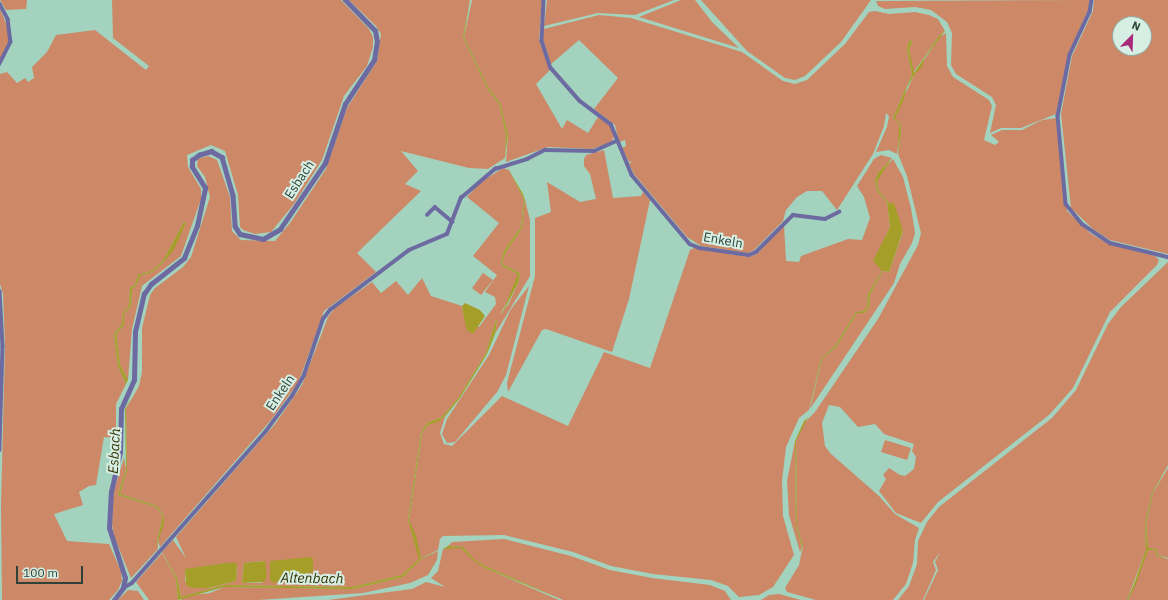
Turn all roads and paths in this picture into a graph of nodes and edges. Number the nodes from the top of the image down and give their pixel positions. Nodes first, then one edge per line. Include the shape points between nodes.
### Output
1 (345, 0) edge
2 (544, 0) edge
3 (1092, 0) edge
4 (0, 4) edge
5 (0, 64) edge
6 (616, 141) junction
7 (839, 212) dead end
8 (427, 215) dead end
9 (453, 222) junction
10 (1168, 257) edge
11 (0, 291) edge
12 (0, 450) edge
13 (123, 588) junction
14 (114, 600) edge

1 - 13 street, Esbach via 375,31 377,42 374,60 345,104 325,163 280,229 263,239 240,234 235,226 233,195 222,157 211,151 199,154 192,160 192,167 205,188 203,203 184,258 151,284 144,294 136,332 134,380 121,409 119,457 111,492 109,528 124,570
2 - 6 street, Enkeln via 542,41 548,62 565,86 611,124 616,131
3 - 10 street via 1090,12 1070,55 1058,116 1066,204 1082,224 1110,243
4 - 5 street via 8,19 11,42
6 - 7 street, Enkeln via 632,175 686,240 700,248 749,255 756,252 793,215 825,219
6 - 9 street, Enkeln via 592,151 548,149 524,160 498,167 461,198
8 - 9 street via 435,207
9 - 13 street, Enkeln via 447,234 409,250 330,310 304,375 292,396 132,583
11 - 12 street via 3,346
13 - 14 street

